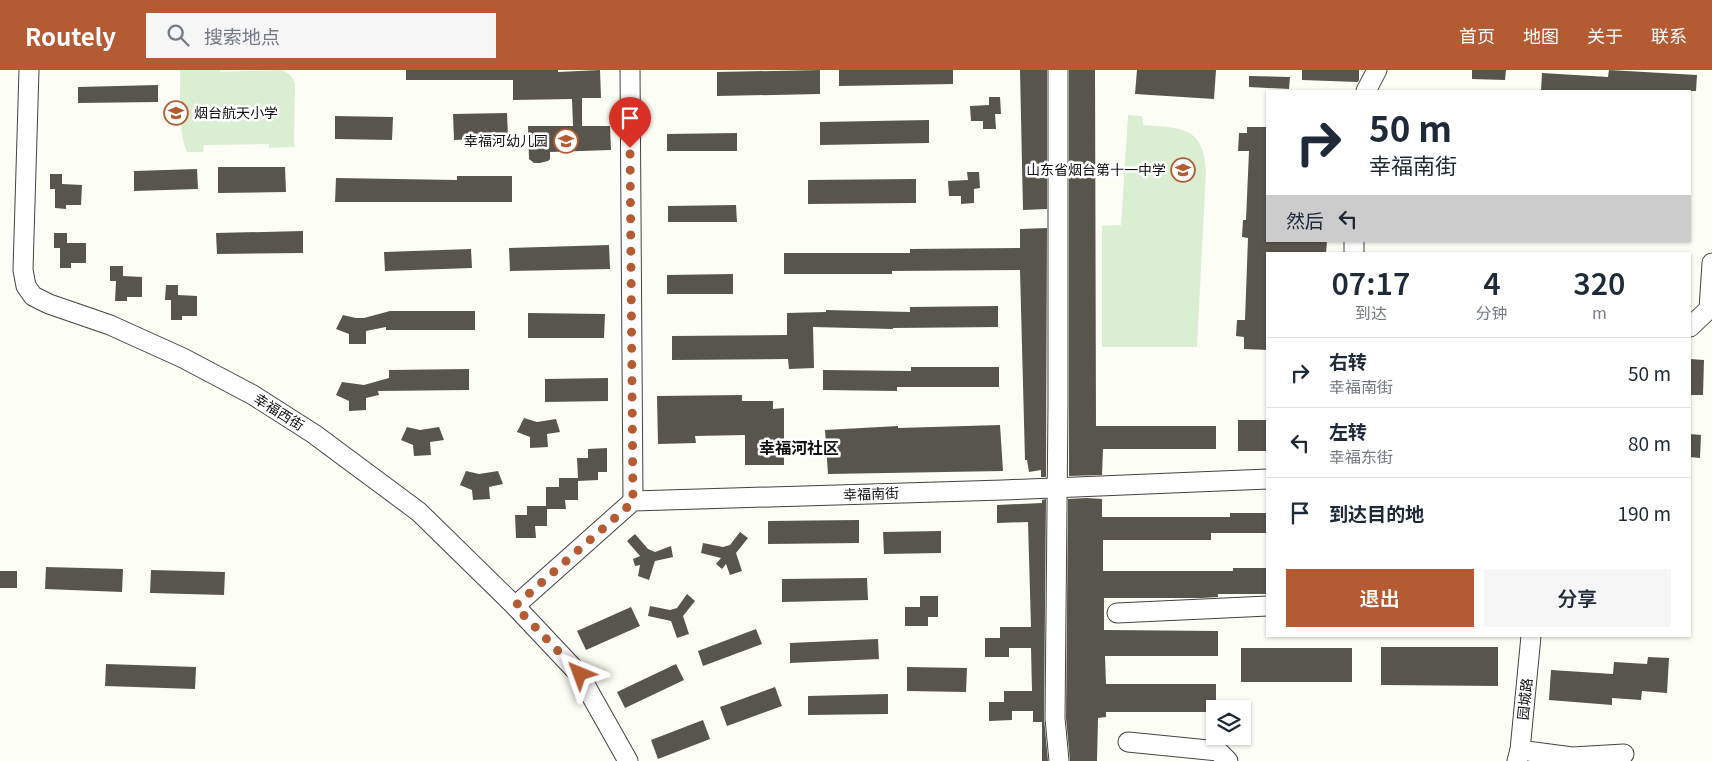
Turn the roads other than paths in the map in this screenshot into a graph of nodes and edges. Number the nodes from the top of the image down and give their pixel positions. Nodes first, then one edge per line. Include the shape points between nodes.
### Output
1 (29, 70) edge
2 (630, 70) edge
3 (1058, 70) edge
4 (1377, 70) edge
5 (1367, 90) edge
6 (1712, 263) edge
7 (1691, 327) edge
8 (1266, 480) edge
9 (633, 502) junction
10 (515, 606) junction
11 (1266, 606) edge
12 (1118, 613) dead end
13 (1531, 637) edge
14 (1128, 742) dead end
15 (1624, 754) dead end
16 (1518, 755) edge
17 (628, 761) edge
18 (1058, 761) edge
19 (1228, 761) edge

1 - 10 street, 幸福西街 via 24,270 26,286 32,296 110,324 183,358 253,395 314,434 419,512
2 - 9 street
3 - 18 street via 1055,718
4 - 5 street
6 - 7 street via 1709,309
8 - 9 street, 幸福南街
9 - 10 street
10 - 17 street, 幸福西街 via 580,674
11 - 12 street
13 - 16 street, 园城路
14 - 19 street via 1218,751
15 - 16 street via 1572,757

